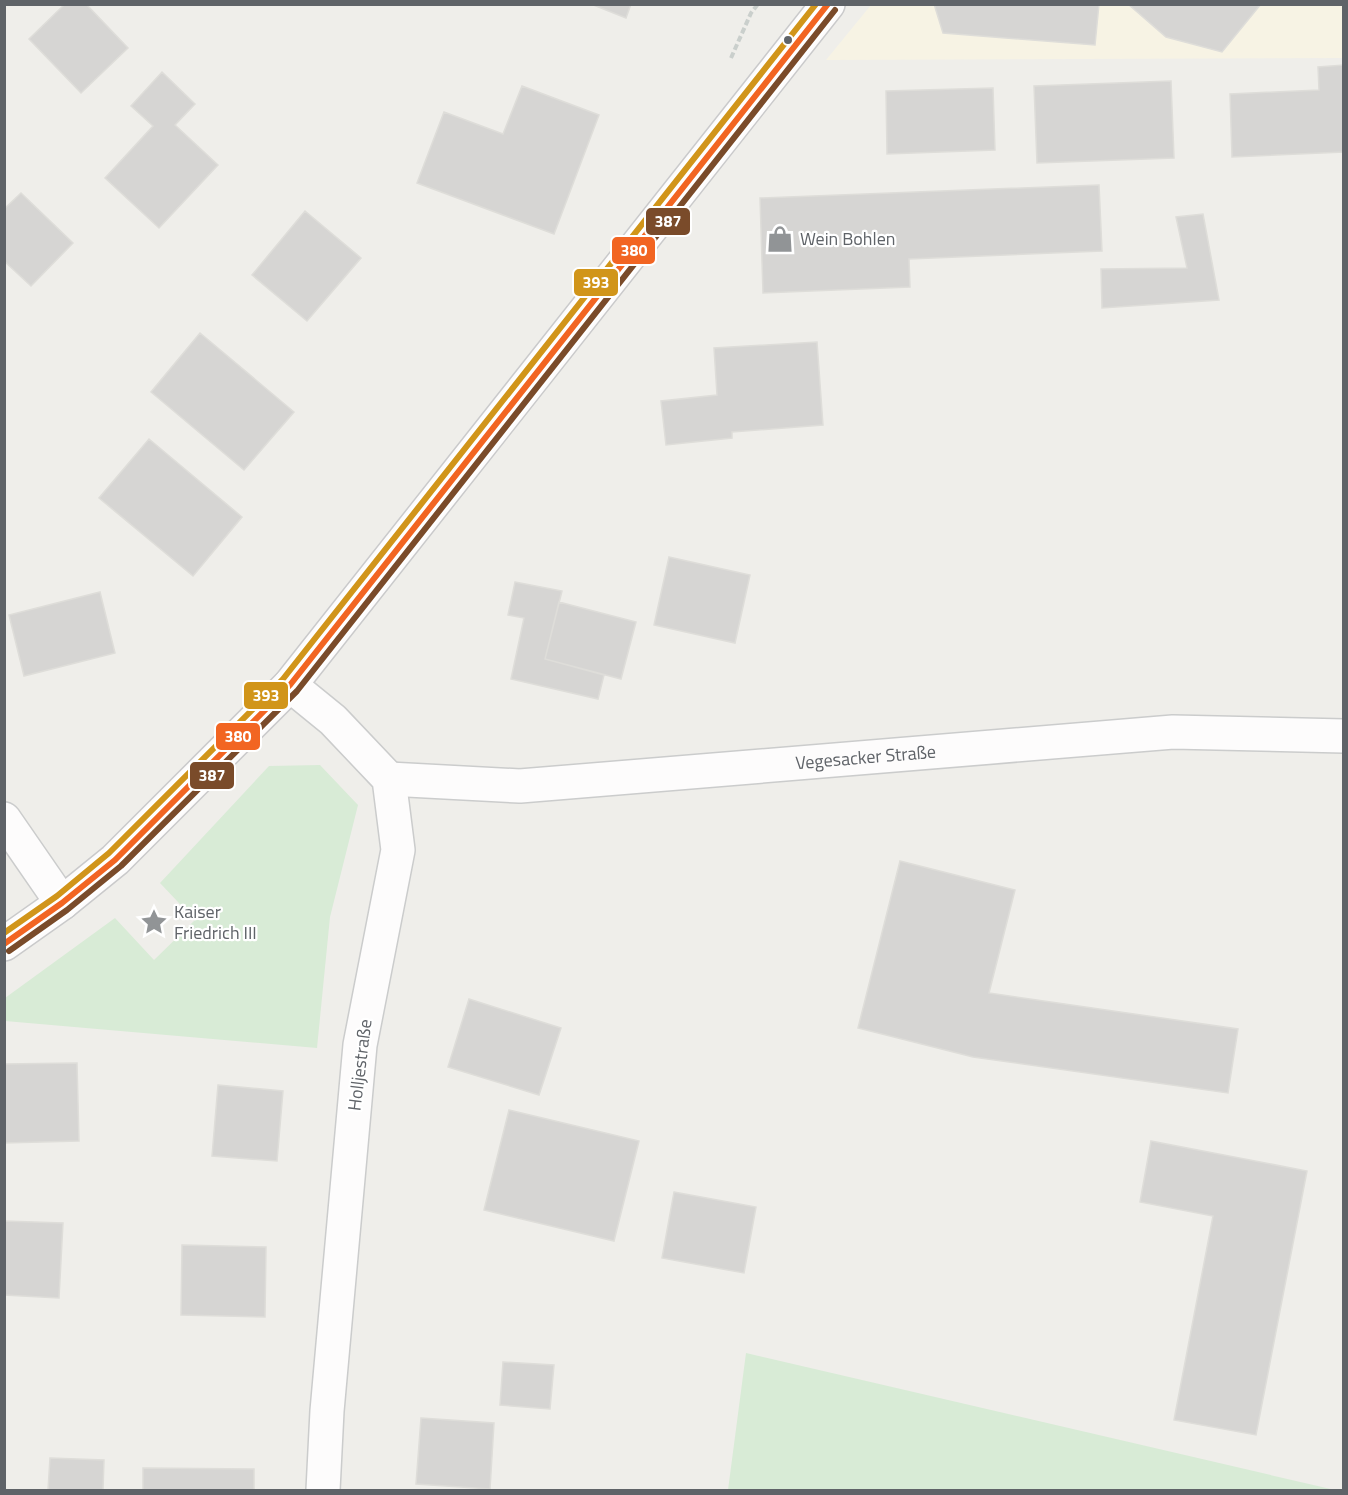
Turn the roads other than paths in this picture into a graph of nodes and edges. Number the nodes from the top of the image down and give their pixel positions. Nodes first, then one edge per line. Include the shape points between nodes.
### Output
1 (828, 4) edge
2 (290, 685) junction
3 (1344, 736) edge
4 (388, 779) junction
5 (4, 819) edge
6 (62, 903) junction
7 (4, 944) edge
8 (323, 1491) edge

1 - 2 street
2 - 4 street via 333,720
2 - 6 street via 115,860
3 - 4 street, Vegesacker Straße via 1173,732 520,786
4 - 8 street, Holljestraße via 398,850 360,1045
5 - 6 street
6 - 7 street

